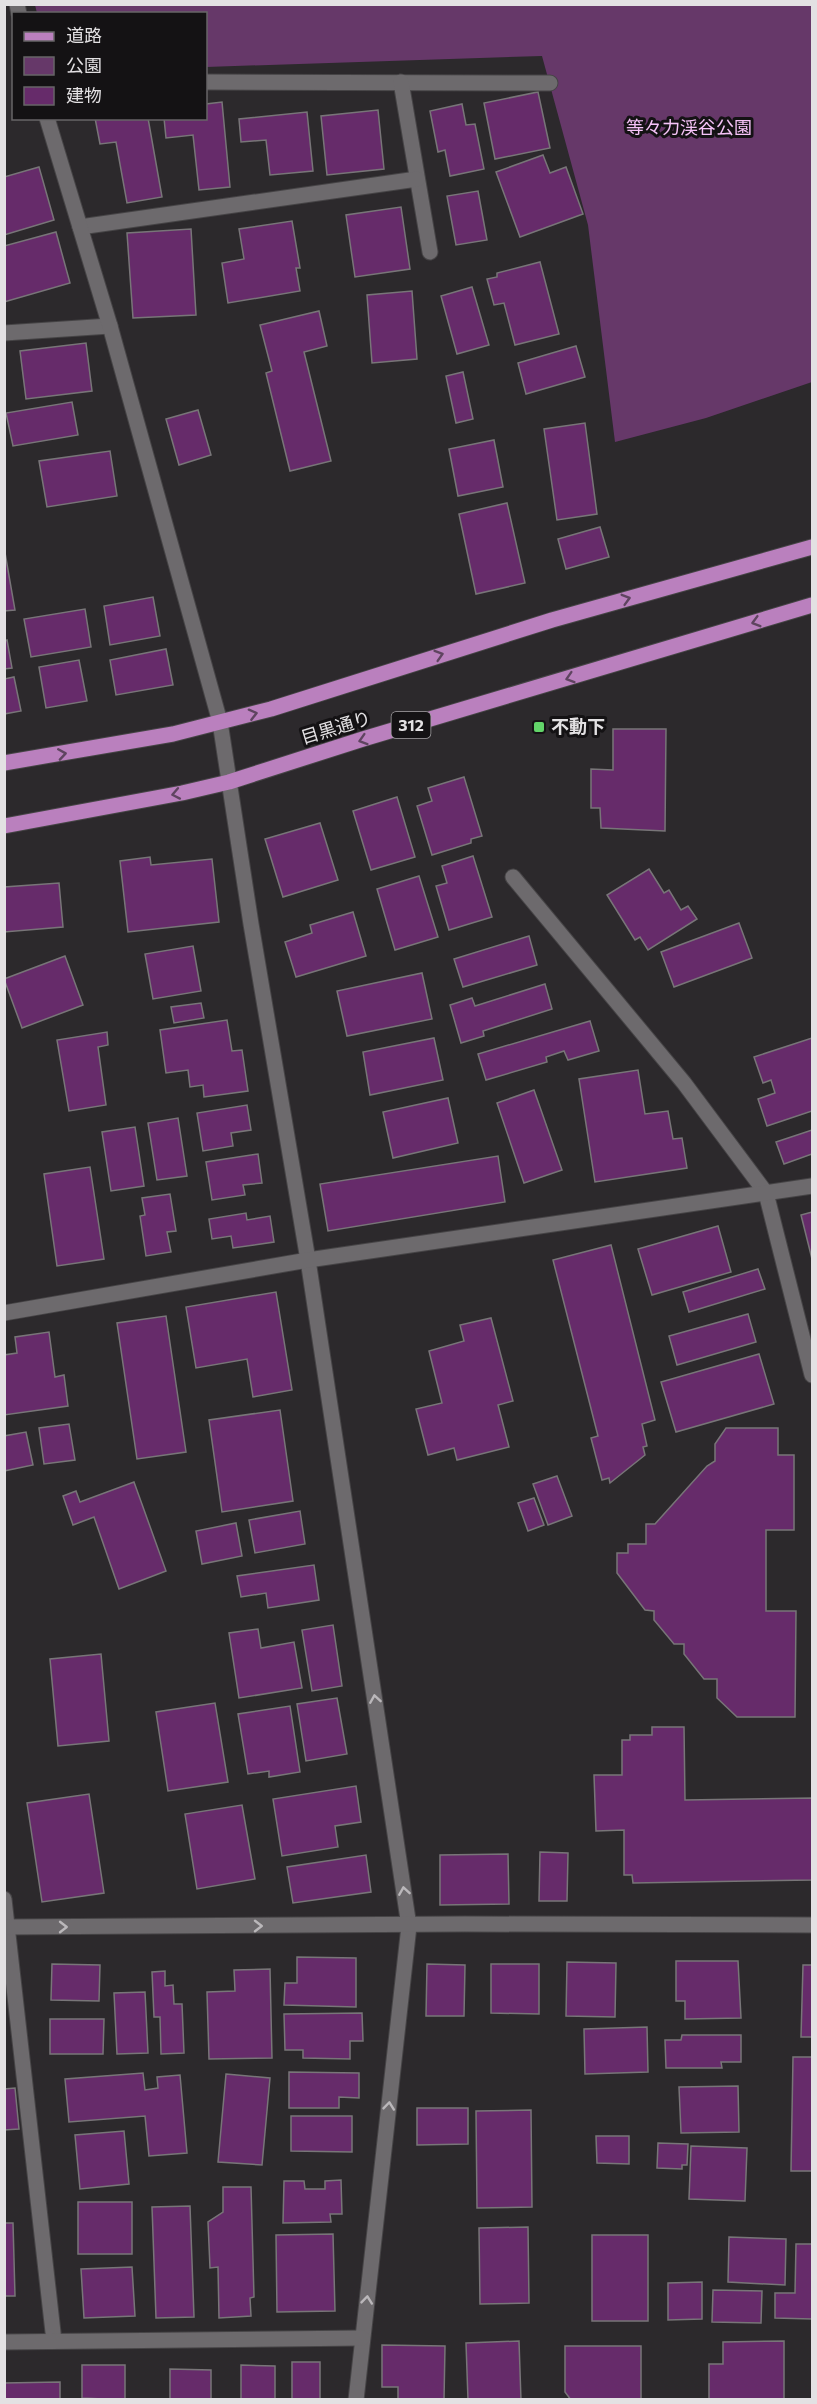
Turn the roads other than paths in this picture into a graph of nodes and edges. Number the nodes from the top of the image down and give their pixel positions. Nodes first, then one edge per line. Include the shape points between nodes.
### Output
1 (207, 82) edge
2 (401, 82) junction
3 (550, 83) dead end
4 (48, 120) edge
5 (417, 179) junction
6 (80, 227) junction
7 (430, 252) dead end
8 (110, 326) junction
9 (4, 333) edge
10 (813, 547) edge
11 (813, 605) edge
12 (220, 722) junction
13 (4, 763) edge
14 (229, 782) junction
15 (4, 826) edge
16 (513, 877) dead end
17 (813, 1186) edge
18 (766, 1193) junction
19 (308, 1260) junction
20 (4, 1313) edge
21 (813, 1375) edge
22 (4, 1899) edge
23 (813, 1925) edge
24 (409, 1926) junction
25 (6, 1927) edge
26 (362, 2338) junction
27 (54, 2341) junction
28 (4, 2342) edge
29 (356, 2400) edge

1 - 2 street
2 - 3 street
2 - 5 street
4 - 6 street
5 - 6 street
5 - 7 street
6 - 8 street
8 - 9 street
8 - 12 street
12 -> 10 main road, 目黒通り via 552,620
11 -> 14 main road, 目黒通り / 312
13 -> 12 main road, 目黒通り
12 - 14 street
14 -> 15 main road, 目黒通り / 312
14 - 19 street
16 - 18 street via 684,1083
17 - 18 street
18 - 19 street
18 - 21 street
19 - 20 street
24 -> 19 street
22 - 25 street
23 - 24 street
25 -> 24 street
26 -> 24 street
25 - 27 street
26 - 27 street
26 - 29 street
27 - 28 street

